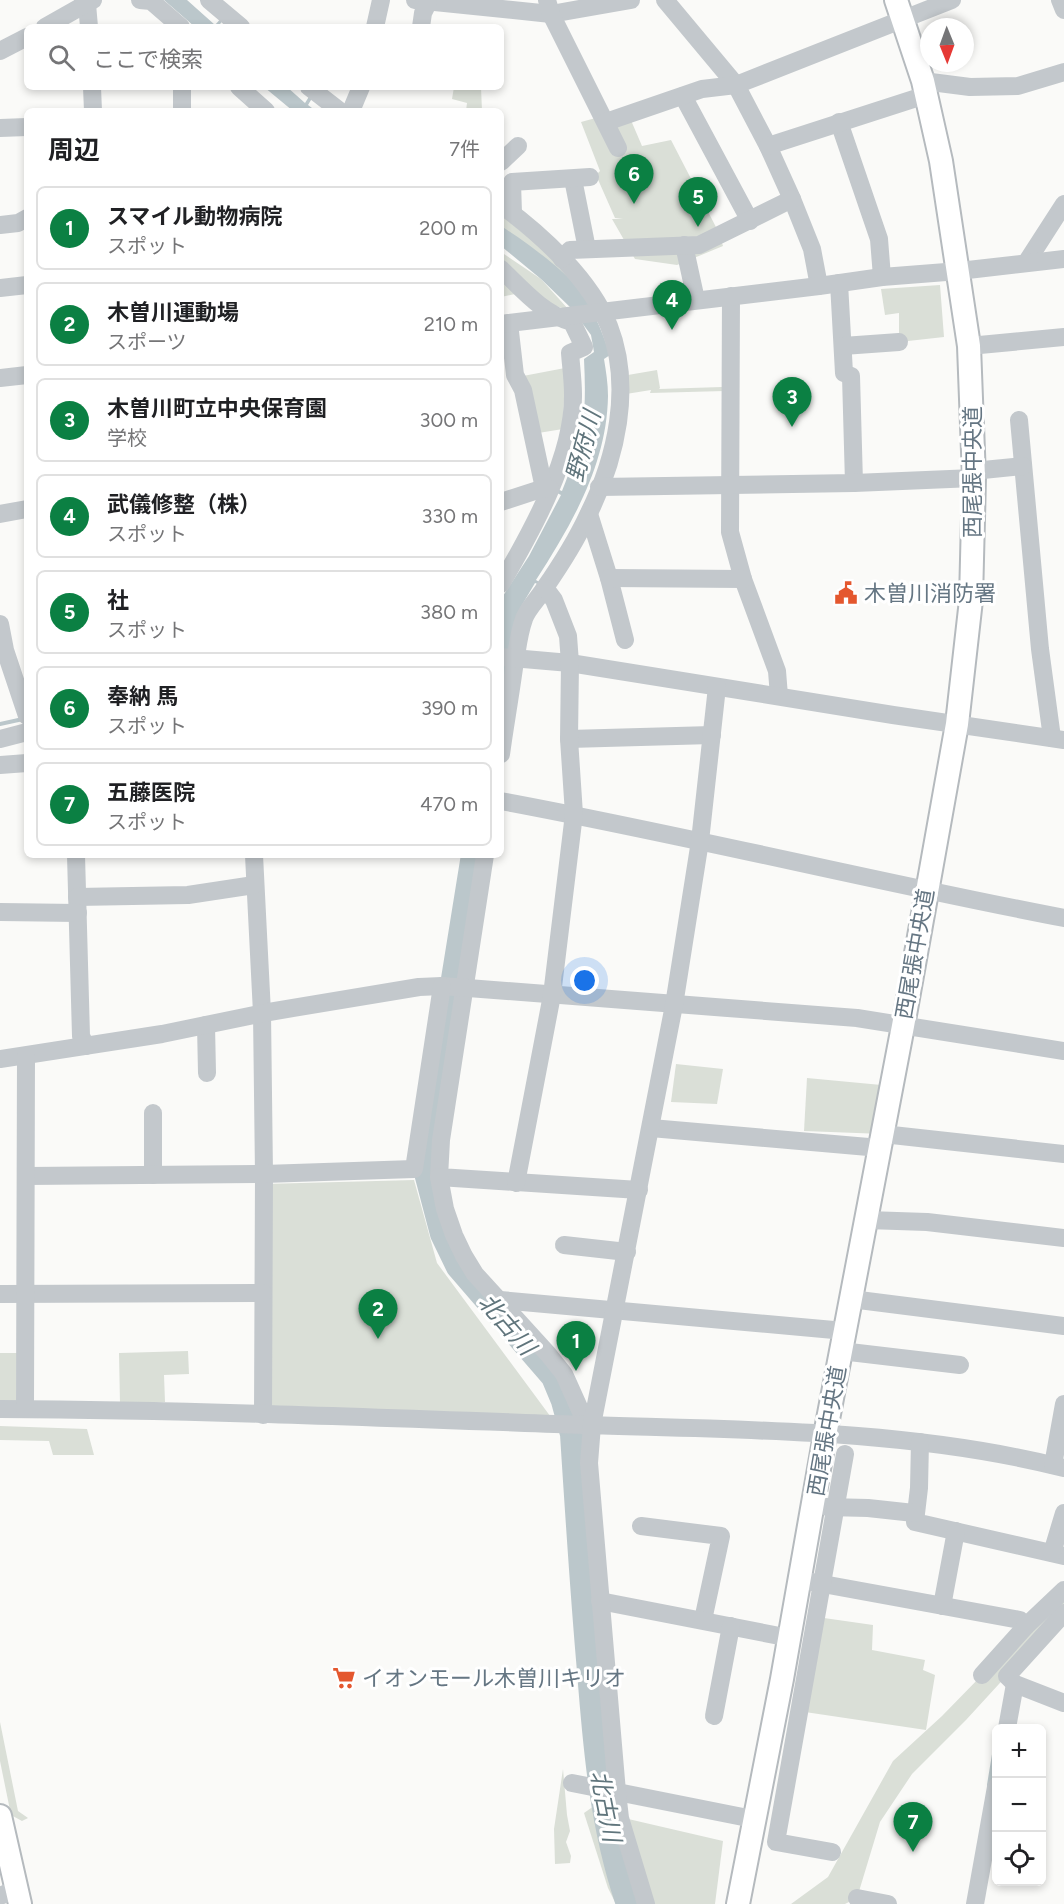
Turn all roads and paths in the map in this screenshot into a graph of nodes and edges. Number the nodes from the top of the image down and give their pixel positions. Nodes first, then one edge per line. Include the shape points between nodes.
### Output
1 (140, 0) edge
2 (209, 0) edge
3 (381, 0) edge
4 (632, 0) edge
5 (666, 0) edge
6 (952, 0) edge
7 (1060, 0) edge
8 (88, 1) edge
9 (433, 1) edge
10 (549, 7) edge
11 (899, 9) edge
12 (1064, 10) edge
13 (50, 24) edge
14 (89, 24) edge
15 (178, 24) edge
16 (237, 24) edge
17 (376, 24) edge
18 (421, 24) edge
19 (24, 39) edge
20 (0, 51) edge
21 (1064, 72) edge
22 (736, 85) junction
23 (924, 88) junction
24 (92, 90) edge
25 (183, 90) edge
26 (242, 90) edge
27 (313, 90) edge
28 (360, 90) edge
29 (683, 96) junction
30 (93, 108) edge
31 (182, 108) edge
32 (263, 108) edge
33 (336, 108) edge
34 (352, 108) edge
35 (606, 122) junction
36 (839, 122) junction
37 (24, 127) edge
38 (0, 128) edge
39 (518, 146) dead end
40 (768, 146) junction
41 (618, 148) dead end
42 (504, 159) edge
43 (792, 199) junction
44 (1064, 204) edge
45 (507, 209) edge
46 (24, 220) edge
47 (750, 221) junction
48 (0, 225) edge
49 (684, 246) junction
50 (587, 249) junction
51 (562, 259) junction
52 (1064, 259) edge
53 (1026, 263) junction
54 (959, 271) junction
55 (504, 272) edge
56 (882, 277) junction
57 (839, 283) junction
58 (24, 285) edge
59 (819, 286) junction
60 (0, 288) edge
61 (731, 296) junction
62 (696, 300) junction
63 (599, 311) junction
64 (565, 317) junction
65 (505, 323) edge
66 (1064, 337) edge
67 (899, 342) dead end
68 (843, 346) junction
69 (969, 346) junction
70 (24, 375) edge
71 (0, 378) edge
72 (1019, 420) dead end
73 (1023, 466) junction
74 (974, 474) junction
75 (854, 483) junction
76 (729, 485) junction
77 (599, 487) junction
78 (547, 489) junction
79 (504, 501) edge
80 (24, 510) edge
81 (0, 514) edge
82 (589, 514) junction
83 (609, 578) junction
84 (504, 579) edge
85 (743, 579) junction
86 (545, 588) junction
87 (0, 624) edge
88 (625, 640) dead end
89 (2, 651) edge
90 (510, 657) edge
91 (570, 663) junction
92 (717, 687) junction
93 (779, 696) junction
94 (24, 710) edge
95 (504, 722) edge
96 (957, 724) junction
97 (24, 733) edge
98 (712, 735) junction
99 (0, 739) edge
100 (569, 739) junction
101 (1058, 739) edge
102 (24, 764) edge
103 (0, 765) edge
104 (504, 802) edge
105 (574, 814) junction
106 (700, 841) junction
107 (76, 858) edge
108 (254, 858) edge
109 (484, 858) edge
110 (254, 885) junction
111 (926, 891) junction
112 (77, 905) junction
113 (0, 912) edge
114 (1064, 918) edge
115 (454, 987) junction
116 (552, 995) junction
117 (674, 1005) junction
118 (262, 1013) junction
119 (206, 1025) junction
120 (903, 1026) junction
121 (86, 1046) junction
122 (1064, 1052) edge
123 (26, 1056) junction
124 (0, 1059) edge
125 (207, 1073) dead end
126 (153, 1113) dead end
127 (651, 1128) junction
128 (882, 1141) junction
129 (1064, 1154) edge
130 (264, 1174) junction
131 (153, 1175) junction
132 (27, 1176) junction
133 (444, 1178) junction
134 (516, 1183) junction
135 (639, 1190) junction
136 (867, 1220) junction
137 (1064, 1238) edge
138 (564, 1245) dead end
139 (627, 1252) junction
140 (487, 1273) dead end
141 (25, 1293) junction
142 (263, 1293) junction
143 (0, 1294) edge
144 (851, 1299) junction
145 (500, 1300) junction
146 (615, 1311) junction
147 (1064, 1326) edge
148 (843, 1341) junction
149 (960, 1365) dead end
150 (1064, 1404) edge
151 (0, 1409) edge
152 (25, 1409) junction
153 (263, 1415) junction
154 (588, 1421) junction
155 (825, 1435) junction
156 (920, 1442) junction
157 (845, 1454) dead end
158 (1058, 1466) edge
159 (813, 1507) junction
160 (836, 1508) junction
161 (914, 1513) junction
162 (1064, 1513) edge
163 (641, 1526) dead end
164 (956, 1531) junction
165 (1058, 1555) edge
166 (800, 1579) junction
167 (823, 1584) junction
168 (1064, 1590) edge
169 (600, 1600) junction
170 (942, 1606) junction
171 (1064, 1613) edge
172 (703, 1620) junction
173 (731, 1626) junction
174 (1026, 1626) junction
175 (790, 1638) junction
176 (982, 1675) dead end
177 (782, 1678) junction
178 (805, 1682) junction
179 (1015, 1684) junction
180 (1064, 1703) edge
181 (714, 1716) dead end
182 (1008, 1724) edge
183 (572, 1783) dead end
184 (615, 1792) junction
185 (992, 1809) edge
186 (0, 1816) edge
187 (753, 1819) junction
188 (3, 1844) edge
189 (831, 1852) dead end
190 (12, 1896) edge
191 (857, 1898) dead end
192 (646, 1904) edge
193 (738, 1904) edge
194 (888, 1904) edge
195 (975, 1904) edge

1 - 15 street via 151,1
2 - 16 street
3 - 17 street
4 - 10 street
5 - 22 street
6 - 11 street
7 - 12 street
8 - 13 street
8 - 14 street
9 - 10 street
9 - 18 street via 423,13
10 - 35 street
11 - 22 street
11 - 23 main road, 西尾張中央道
19 - 20 street
21 - 23 street via 1018,86
22 - 29 street
22 - 40 street
23 - 36 street
23 - 54 main road, 西尾張中央道
24 - 30 street
25 - 31 street
26 - 32 street
27 - 33 street
28 - 34 street
29 - 35 street
29 - 47 street
35 - 41 street
36 - 40 street
36 - 56 street via 879,239
37 - 38 street
39 - 42 street
40 - 43 street
43 - 47 street
43 - 59 street via 812,249
44 - 53 street
45 - 50 street via 512,182 582,178
45 - 51 street
46 - 48 street
47 - 49 street via 699,245
49 - 50 street
49 - 62 street
50 - 51 street via 570,250
51 - 63 street
52 - 53 street
53 - 54 street
54 - 56 street
54 - 69 main road, 西尾張中央道
55 - 64 street via 546,311
56 - 57 street
57 - 59 street
57 - 68 street
58 - 60 street
59 - 61 street
61 - 62 street
61 - 76 street
62 - 63 street
63 - 64 street
63 - 77 street via 609,328 620,382 617,429
64 - 65 street
64 - 78 street via 572,322 584,347 570,353 570,426
65 - 78 street via 515,375 523,390
66 - 69 street
67 - 68 street
68 - 75 street via 844,373 851,376
69 - 74 main road, 西尾張中央道
70 - 71 street
72 - 73 street
73 - 74 street
73 - 101 street via 1040,649
74 - 75 street
74 - 96 main road, 西尾張中央道 via 971,600
75 - 76 street
76 - 77 street
76 - 85 street via 730,532
77 - 82 street
78 - 79 street
78 - 84 street via 524,544
80 - 81 street
82 - 83 street
82 - 86 street
83 - 85 street
83 - 88 street
85 - 93 street via 777,671
86 - 90 street via 524,618
86 - 91 street via 568,636
87 - 89 street
89 - 94 street
90 - 91 street
90 - 95 street
91 - 92 street
91 - 100 street
92 - 93 street
92 - 98 street
93 - 96 street
96 - 101 street
96 - 111 main road, 西尾張中央道
97 - 99 street
98 - 100 street
98 - 106 street
100 - 105 street
102 - 103 street
104 - 105 street
105 - 106 street
105 - 116 street
106 - 111 street
106 - 117 street
107 - 112 street
108 - 110 street
109 - 115 street
110 - 112 street
110 - 118 street
111 - 114 street
111 - 120 main road, 西尾張中央道
112 - 113 street
112 - 121 street via 81,1036
115 - 116 street
115 - 118 street via 418,987
115 - 130 street via 414,1169
115 - 133 street via 441,1140
116 - 117 street
116 - 134 street
117 - 120 street via 857,1018
117 - 127 street
118 - 119 street
118 - 130 street
119 - 121 street
119 - 125 street
120 - 122 street
120 - 128 main road, 西尾張中央道
121 - 123 street
123 - 124 street
123 - 132 street
126 - 131 street
127 - 128 street
127 - 135 street
128 - 129 street
128 - 136 main road, 西尾張中央道
130 - 131 street
130 - 142 street
131 - 132 street
132 - 141 street
133 - 134 street
133 - 140 street via 457,1220
133 - 145 street via 445,1209 454,1235 475,1274
134 - 135 street
135 - 139 street
136 - 137 street via 927,1222
136 - 144 main road, 西尾張中央道
138 - 139 street
139 - 146 street
141 - 142 street
141 - 143 street
141 - 152 street
142 - 153 street
144 - 147 street
144 - 148 main road, 西尾張中央道
145 - 146 street
145 - 154 street via 564,1374
146 - 148 street
146 - 154 street
148 - 149 street
148 - 155 main road, 西尾張中央道
150 - 158 street
151 - 152 street
152 - 153 street
153 - 154 street via 556,1424
154 - 155 street
154 - 169 street
155 - 156 street
155 - 159 main road, 西尾張中央道
156 - 158 street
156 - 161 street
157 - 160 street
159 - 160 street
159 - 166 main road, 西尾張中央道
160 - 161 street
160 - 167 street
161 - 164 street via 915,1522
162 - 165 street
163 - 172 street via 721,1536
164 - 165 street
164 - 170 street
166 - 167 street
166 - 175 main road, 西尾張中央道
167 - 170 street
167 - 178 street
168 - 174 street
169 - 172 street
169 - 184 street
170 - 174 street via 1020,1620
171 - 179 street via 1007,1676
172 - 173 street
173 - 175 street
173 - 181 street
174 - 176 street
175 - 177 main road, 西尾張中央道
177 - 178 street
177 - 187 main road, 西尾張中央道
178 - 189 street via 776,1842
179 - 180 street
179 - 182 street
183 - 184 street
184 - 187 street
184 - 192 street
185 - 195 street
186 - 188 main road
187 - 193 main road, 西尾張中央道
188 - 190 main road
191 - 194 street

